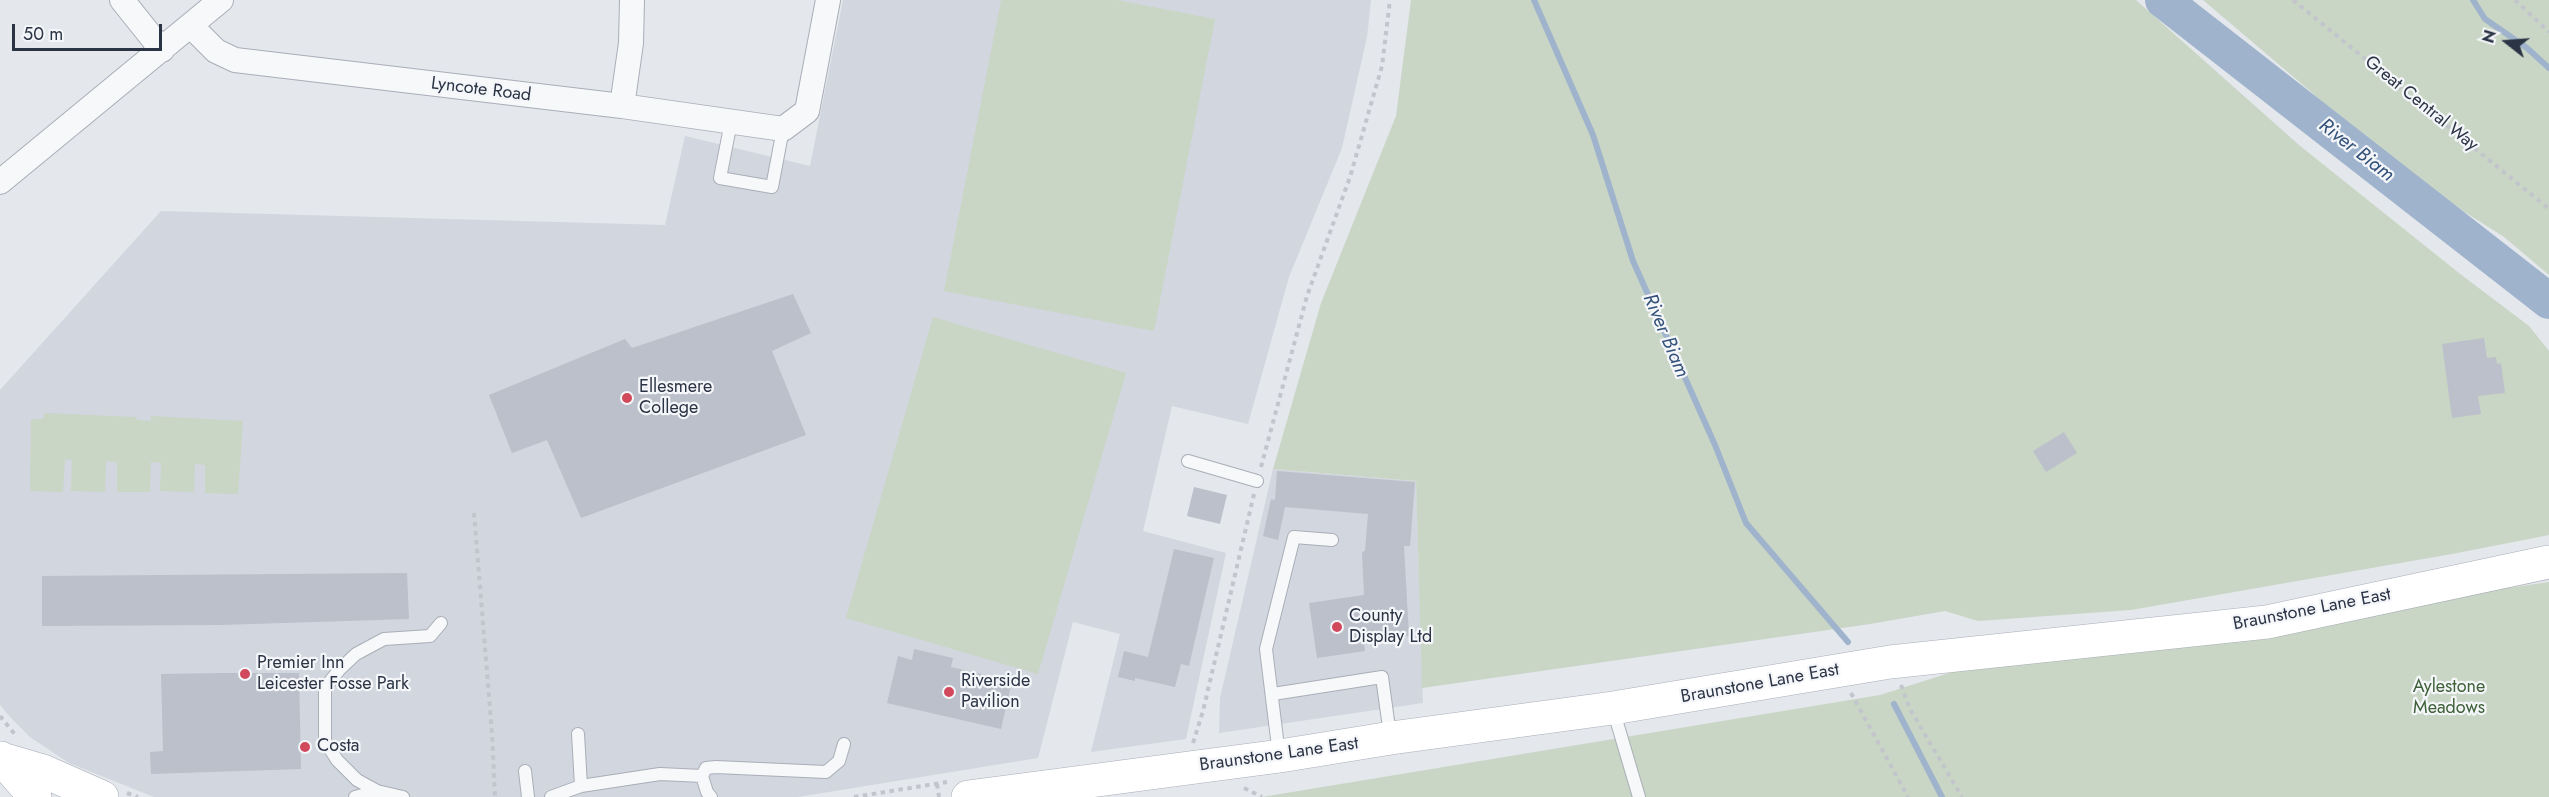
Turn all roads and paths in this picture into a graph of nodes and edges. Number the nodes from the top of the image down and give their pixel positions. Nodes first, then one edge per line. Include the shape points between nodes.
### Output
1 (122, 0) edge
2 (221, 0) edge
3 (632, 0) edge
4 (828, 0) edge
5 (1390, 0) edge
6 (2293, 0) edge
7 (2515, 0) edge
8 (191, 26) junction
9 (2549, 32) edge
10 (162, 50) junction
11 (622, 106) junction
12 (732, 122) junction
13 (783, 129) junction
14 (0, 182) edge
15 (2549, 209) edge
16 (1188, 461) dead end
17 (1257, 481) junction
18 (474, 513) dead end
19 (1332, 540) dead end
20 (2549, 562) edge
21 (441, 622) dead end
22 (1890, 662) junction
23 (1839, 671) junction
24 (1273, 694) junction
25 (1613, 708) junction
26 (579, 734) dead end
27 (1391, 738) junction
28 (844, 744) dead end
29 (1192, 745) dead end
30 (1280, 756) junction
31 (1, 758) edge
32 (525, 771) dead end
33 (702, 776) junction
34 (937, 784) dead end
35 (581, 786) junction
36 (1242, 787) dead end
37 (1102, 788) edge
38 (377, 791) junction
39 (6, 797) edge
40 (35, 797) edge
41 (102, 797) edge
42 (355, 797) edge
43 (403, 797) edge
44 (495, 797) edge
45 (528, 797) edge
46 (551, 797) edge
47 (711, 797) edge
48 (939, 797) edge
49 (969, 797) edge
50 (1262, 797) edge
51 (1639, 797) edge
52 (1908, 797) edge
53 (1962, 797) edge

1 - 10 street
2 - 8 street
3 - 11 street via 631,43
4 - 13 street via 807,111
5 - 17 path via 1382,66 1350,177 1307,296
6 - 15 path, Great Central Way
7 - 9 path
8 - 10 street
8 - 11 street, Lyncote Road via 216,51 235,60
10 - 14 street
11 - 12 street, Lyncote Road
12 - 13 street, Lyncote Road
12 - 13 lane via 720,178 772,187
16 - 17 lane
17 - 29 path
18 - 44 path
19 - 24 lane via 1294,537 1266,649
20 - 22 street, Braunstone Lane East via 2267,622
21 - 38 lane via 430,636 384,639 357,654 325,688 325,741 357,780
22 - 23 street, Braunstone Lane East
22 - 53 path via 1910,709
23 - 25 street, Braunstone Lane East
23 - 52 path
24 - 27 lane via 1382,677
24 - 30 lane
25 - 27 street, Braunstone Lane East
25 - 51 lane
26 - 35 lane
27 - 30 street, Braunstone Lane East
28 - 33 lane via 839,761 826,772 716,767 706,768
30 - 37 street, Braunstone Lane East
31 - 39 street
31 - 40 street
31 - 41 street via 43,771
32 - 45 lane
33 - 35 lane via 660,774
33 - 47 lane
34 - 48 path
35 - 46 lane
36 - 50 path
37 - 49 street, Braunstone Lane East
38 - 42 lane
38 - 43 lane

